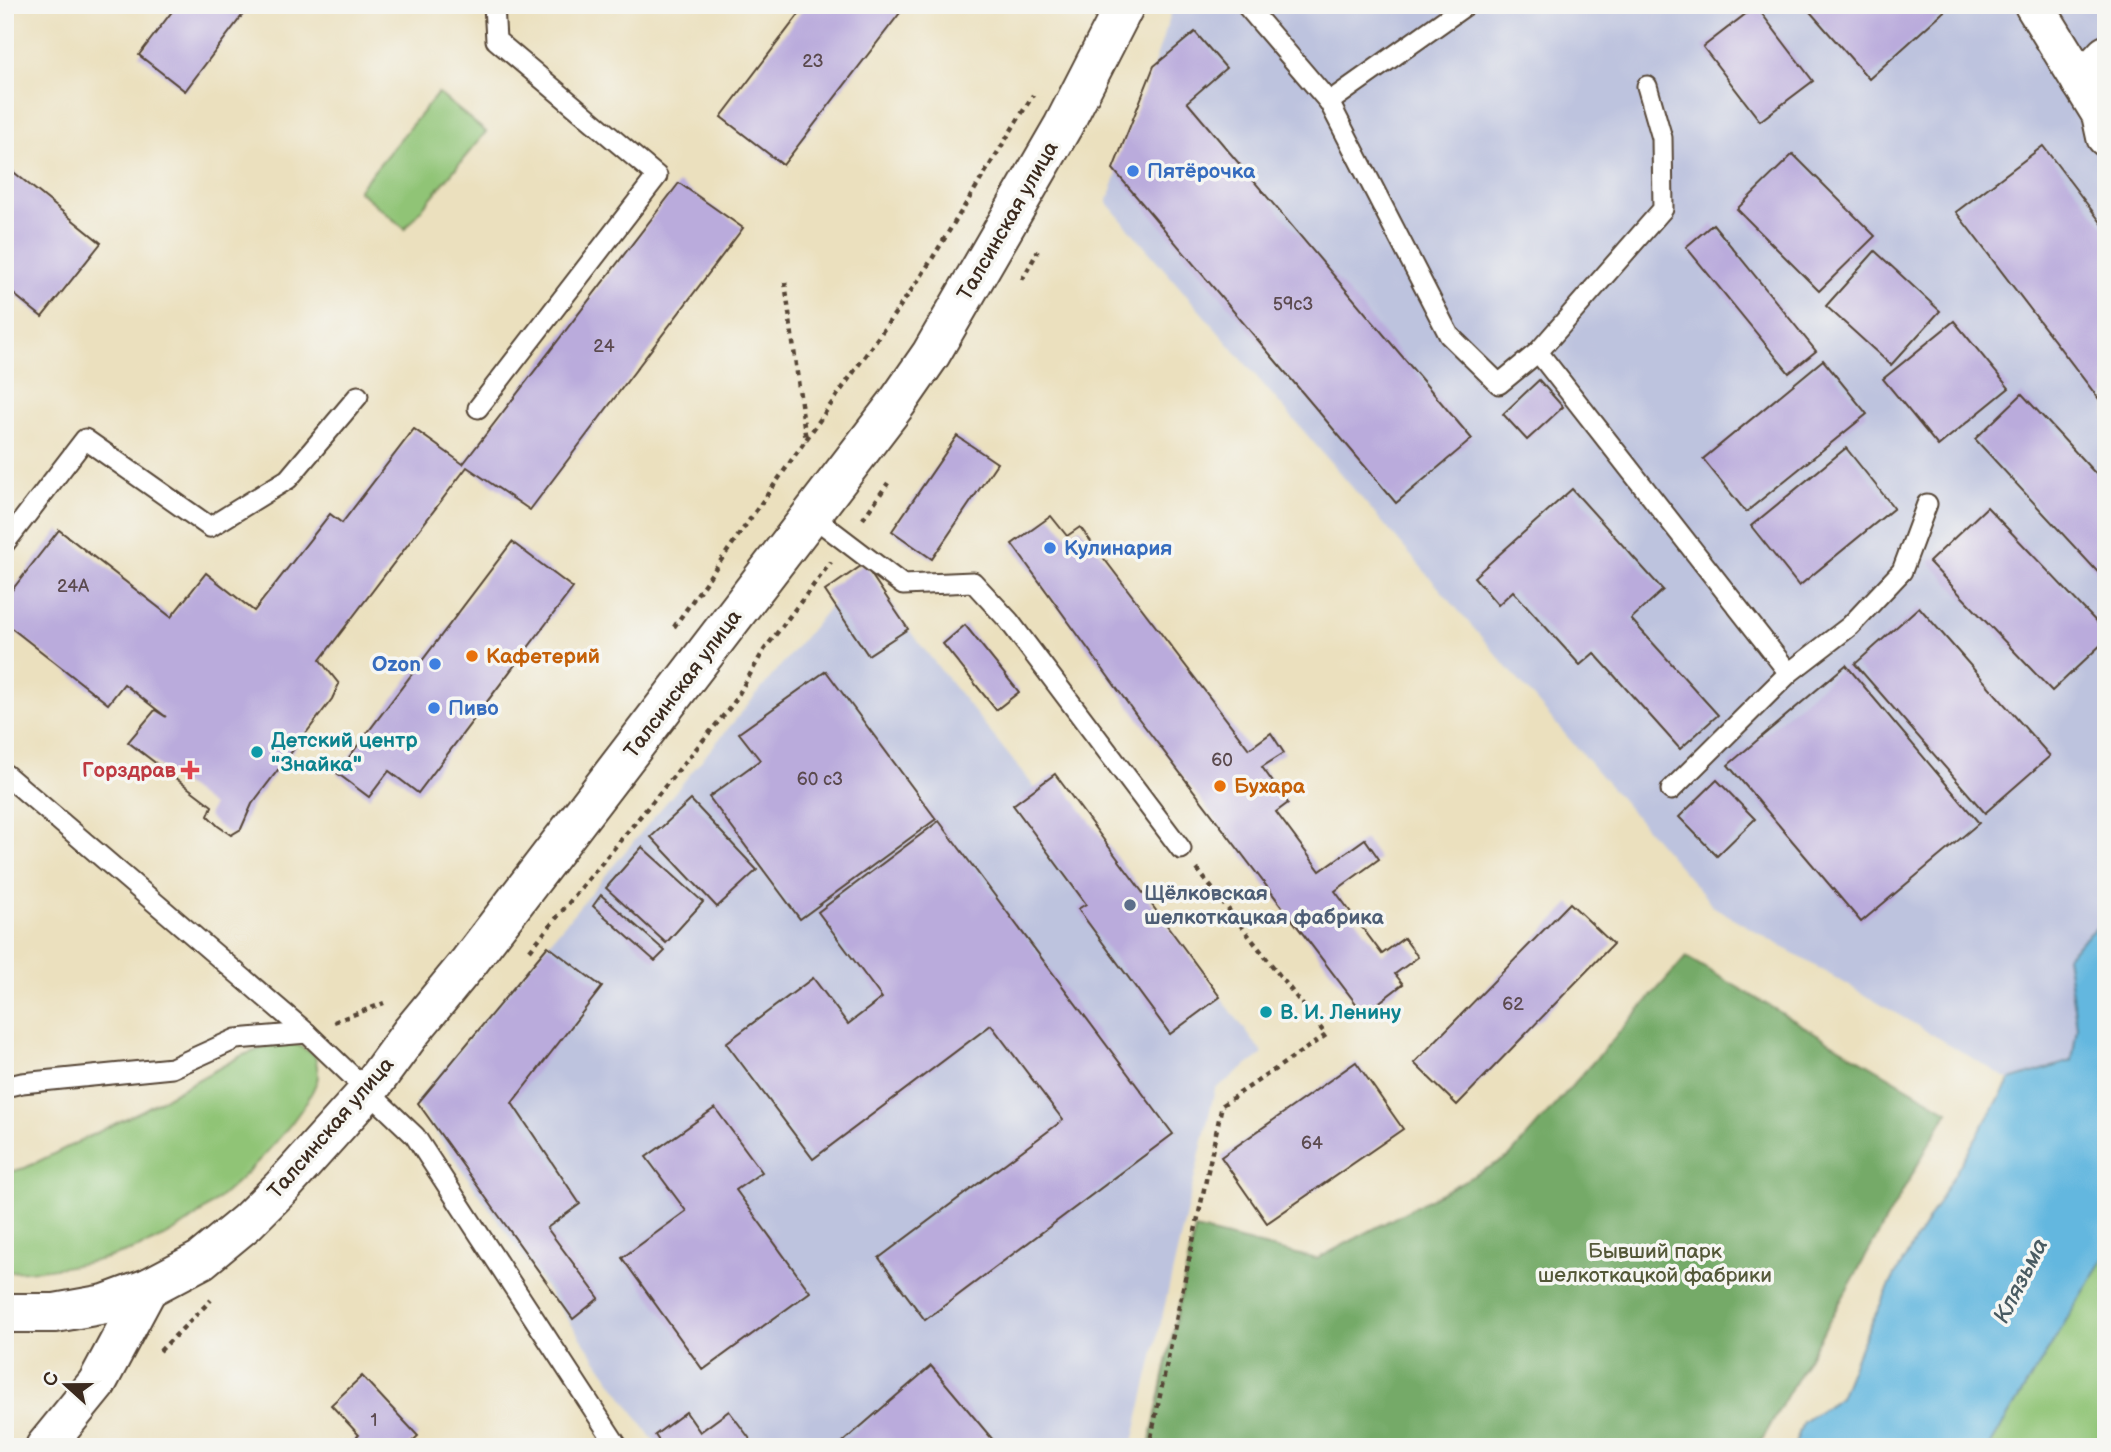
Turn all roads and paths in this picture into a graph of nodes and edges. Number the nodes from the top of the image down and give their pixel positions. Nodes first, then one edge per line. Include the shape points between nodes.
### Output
1 (494, 5) edge
2 (1125, 5) edge
3 (1236, 5) edge
4 (1466, 5) edge
5 (2034, 5) edge
6 (1252, 10) edge
7 (2094, 68) edge
8 (1039, 85) dead end
9 (1647, 86) dead end
10 (1329, 102) junction
11 (2106, 137) edge
12 (785, 282) dead end
13 (1538, 352) junction
14 (358, 396) dead end
15 (478, 408) dead end
16 (806, 442) junction
17 (1927, 504) dead end
18 (811, 515) junction
19 (5, 543) edge
20 (831, 562) dead end
21 (669, 634) dead end
22 (1789, 673) junction
23 (5, 774) edge
24 (1671, 790) dead end
25 (1181, 849) joint
26 (529, 951) dead end
27 (392, 993) dead end
28 (307, 1032) junction
29 (5, 1087) edge
30 (368, 1091) junction
31 (148, 1288) junction
32 (5, 1313) edge
33 (46, 1447) edge
34 (618, 1447) edge
35 (1149, 1447) edge

1 - 15 lane via 496,40 657,176
2 - 18 main road, Талсинская улица via 1063,126 931,354
3 - 6 lane
4 - 10 lane
5 - 7 main road
6 - 10 lane
7 - 11 main road
8 - 16 path via 922,275
9 - 13 lane via 1662,138 1663,209
10 - 13 lane via 1449,335 1499,384
12 - 16 path
13 - 22 lane
14 - 19 lane via 288,479 209,527 85,439
16 - 21 path
17 - 22 lane via 1902,571 1850,626
18 - 25 lane via 903,586 973,582 1009,621
18 - 30 main road, Талсинская улица
20 - 26 path via 764,650 733,704
22 - 24 lane
23 - 28 lane
25 - 35 path via 1326,1035 1222,1105
27 - 28 path via 383,1003
28 - 29 lane via 236,1039 172,1068
28 - 30 lane
30 - 31 main road, Талсинская улица via 247,1222 201,1261
30 - 34 lane via 415,1136
31 - 32 main road, Талсинская улица via 105,1304
31 - 33 main road via 97,1383

